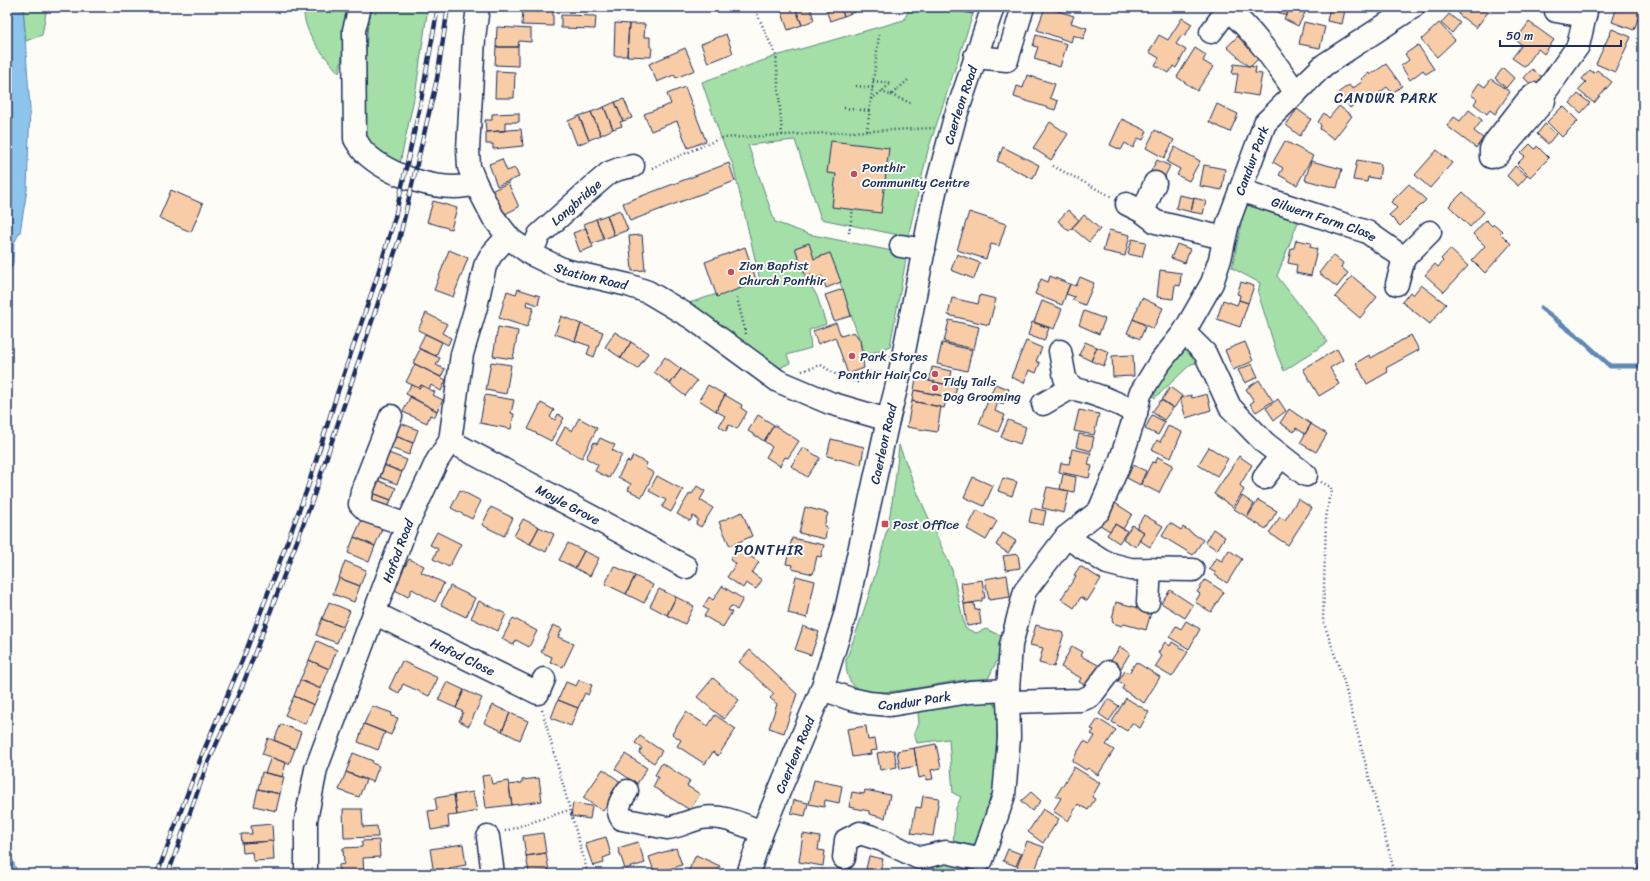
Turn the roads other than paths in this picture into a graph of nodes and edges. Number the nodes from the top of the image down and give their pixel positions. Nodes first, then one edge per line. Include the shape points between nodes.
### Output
1 (360, 7) edge
2 (478, 7) edge
3 (993, 7) edge
4 (1023, 7) edge
5 (1413, 7) edge
6 (1226, 8) edge
7 (1556, 11) dead end
8 (1586, 12) edge
9 (1211, 32) dead end
10 (975, 57) junction
11 (1296, 93) junction
12 (1543, 95) dead end
13 (621, 163) road end
14 (1155, 183) dead end
15 (476, 184) junction
16 (1240, 190) junction
17 (1430, 232) dead end
18 (508, 236) junction
19 (1224, 238) junction
20 (902, 246) dead end
21 (924, 250) junction
22 (530, 254) junction
23 (1404, 258) junction
24 (1397, 284) dead end
25 (1184, 332) junction
26 (1060, 351) dead end
27 (1071, 388) junction
28 (1043, 404) dead end
29 (1136, 413) junction
30 (391, 416) dead end
31 (888, 420) junction
32 (450, 441) junction
33 (1282, 456) junction
34 (1306, 475) road end
35 (1264, 478) dead end
36 (407, 525) junction
37 (1066, 537) junction
38 (686, 567) dead end
39 (1150, 570) junction
40 (1193, 570) dead end
41 (1148, 602) dead end
42 (374, 613) junction
43 (1109, 672) dead end
44 (541, 686) road end
45 (822, 689) junction
46 (1008, 696) junction
47 (627, 791) dead end
48 (762, 832) junction
49 (488, 836) road end
50 (844, 858) dead end
51 (919, 866) edge
52 (980, 867) edge
53 (306, 874) edge
54 (493, 874) edge
55 (748, 874) edge

1 - 15 street via 354,30 355,139 363,151 382,165 413,180 452,188
2 - 15 street, Station Road via 468,150 469,168
3 - 10 street, Caerleon Road
4 - 10 street via 1007,60
5 - 11 street, Candwr Park via 1324,65
6 - 9 street
6 - 11 street via 1266,49
7 - 8 street
8 - 12 street via 1578,46
10 - 21 street, Caerleon Road via 935,192
11 - 16 street, Candwr Park via 1265,123
13 - 22 street, Longbridge via 546,228 539,235
14 - 19 street via 1135,208 1156,222
15 - 18 street, Station Road via 493,217
16 - 19 street, Candwr Park
16 - 23 street, Gilwern Farm Close via 1367,232
17 - 23 street
18 - 22 street, Station Road
18 - 32 street, Hafod Road via 485,266 462,354
19 - 25 street, Candwr Park via 1212,283
20 - 21 street
21 - 31 street, Caerleon Road via 900,377
22 - 31 street, Station Road via 564,270 648,292 692,318 778,382 830,403
23 - 24 street
25 - 29 street, Candwr Park via 1158,365 1140,394
25 - 33 street via 1205,353 1230,407 1265,443
26 - 27 street
27 - 28 street
27 - 29 street via 1090,392
29 - 37 street, Candwr Park via 1120,462 1099,511
30 - 36 street via 362,490 360,504 367,512
31 - 45 street, Caerleon Road via 845,615
32 - 36 street, Hafod Road via 437,461
32 - 38 street, Moyle Grove
33 - 34 street
33 - 35 street
36 - 42 street, Hafod Road
37 - 39 street via 1107,563 1130,569
37 - 46 street, Candwr Park via 1025,591 1011,645
39 - 40 street
39 - 41 street
42 - 44 street, Hafod Close
42 - 53 street, Hafod Road via 316,769 306,820
43 - 46 street via 1091,696 1081,700
45 - 46 street, Candwr Park via 851,699 890,705 970,692
45 - 48 street, Caerleon Road
46 - 52 street, Candwr Park via 1009,738 1004,795
47 - 48 street via 620,801 622,819 674,828 703,818 717,818
48 - 55 street, Caerleon Road
49 - 54 street
50 - 51 street, Candwr Park via 846,840 860,833 882,840
51 - 52 street, Candwr Park via 946,852

